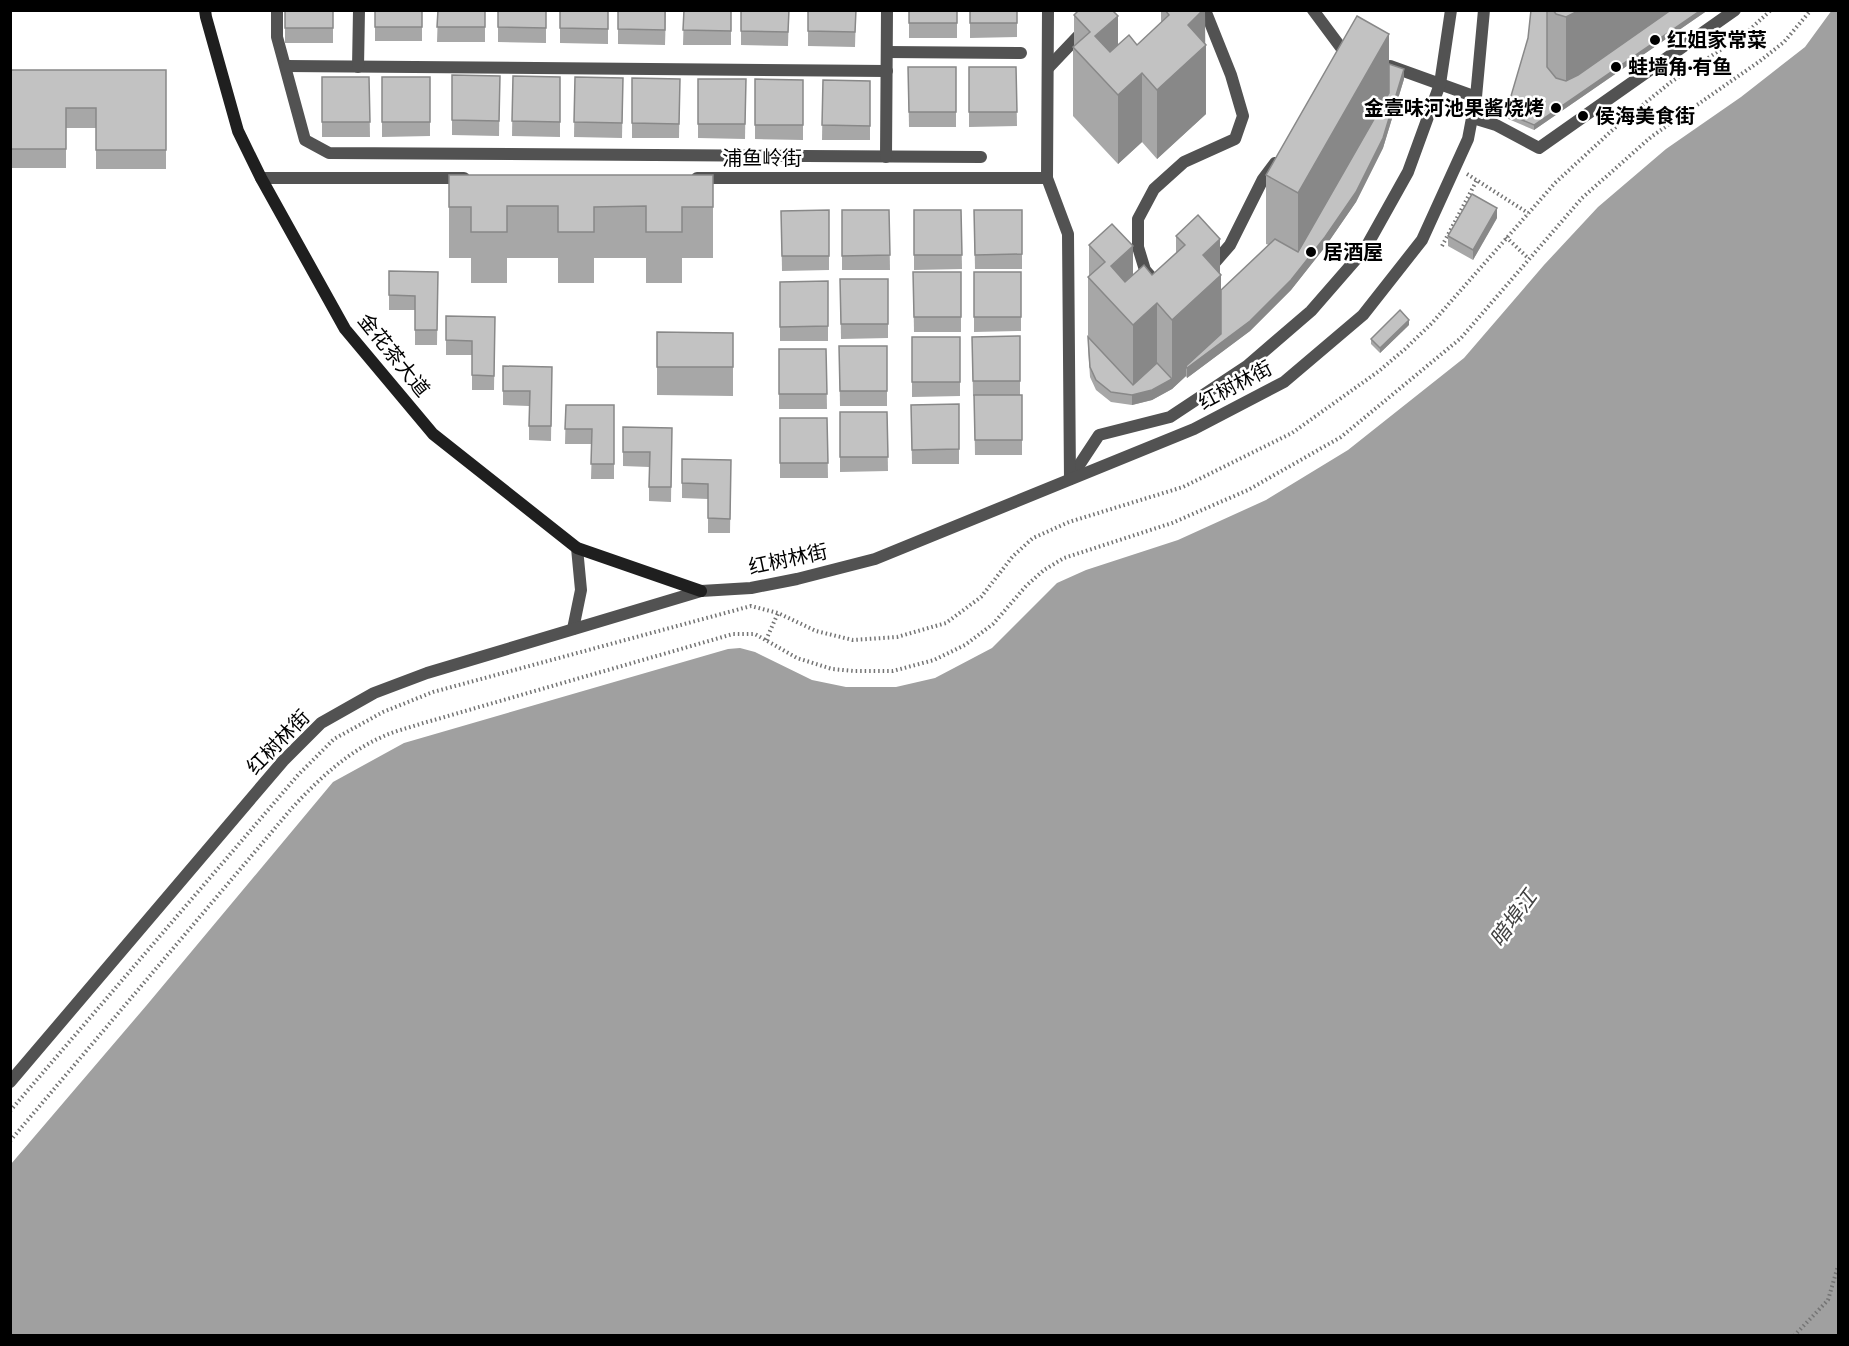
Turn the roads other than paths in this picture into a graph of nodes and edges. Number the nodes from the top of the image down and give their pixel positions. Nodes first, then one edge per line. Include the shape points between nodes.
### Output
1 (206, 10) edge
2 (277, 10) edge
3 (359, 10) edge
4 (887, 10) edge
5 (1048, 10) edge
6 (1103, 10) edge
7 (1205, 10) edge
8 (1313, 10) edge
9 (1451, 10) edge
10 (1484, 10) edge
11 (1735, 10) edge
12 (887, 52) junction
13 (1022, 53) dead end
14 (286, 66) junction
15 (358, 67) junction
16 (1048, 68) junction
17 (887, 71) junction
18 (1440, 84) junction
19 (1476, 97) junction
20 (1473, 118) junction
21 (1282, 153) edge
22 (886, 157) junction
23 (981, 157) dead end
24 (261, 178) junction
25 (476, 178) edge
26 (690, 178) edge
27 (1047, 178) junction
28 (1204, 275) edge
29 (1167, 284) edge
30 (1070, 479) junction
31 (577, 548) junction
32 (701, 591) junction
33 (573, 628) junction
34 (10, 1082) edge

1 - 24 street, 金花茶大道 via 238,131
2 - 14 street via 277,37
3 - 15 street
4 - 12 street
5 - 16 street
6 - 16 street
7 - 29 street via 1244,116 1235,139 1184,162 1154,189 1138,219 1138,247 1145,270 1157,283
8 - 18 street via 1340,54 1369,59
9 - 18 street
10 - 19 street, 红树林街
11 - 20 street via 1539,148 1496,125
12 - 13 street
12 - 17 street
14 - 15 street
14 - 22 street via 305,140 329,153
15 - 17 street
16 - 27 street
17 - 22 street
18 - 19 street
18 - 30 street via 1408,172 1365,249 1311,310 1247,366 1170,417 1099,435
19 - 20 street, 红树林街
20 - 30 street, 红树林街 via 1456,168 1422,240 1363,315 1284,382 1194,429
21 - 28 street via 1263,179 1230,245
22 - 23 street
24 - 25 street
24 - 31 street, 金花茶大道 via 345,329 433,434
26 - 27 street, 浦鱼岭街
27 - 30 street via 1068,234
30 - 32 street, 红树林街 via 875,559 751,588
31 - 32 street, 金花茶大道
31 - 33 street via 581,590
32 - 33 street, 红树林街
33 - 34 street, 红树林街 via 427,673 374,693 321,723 283,760

